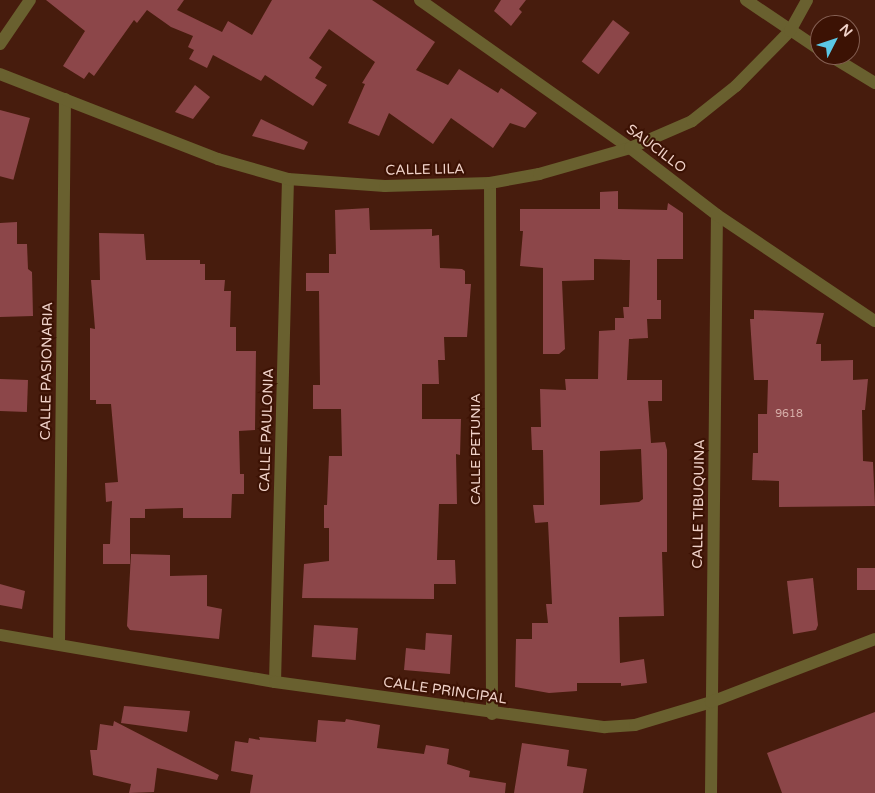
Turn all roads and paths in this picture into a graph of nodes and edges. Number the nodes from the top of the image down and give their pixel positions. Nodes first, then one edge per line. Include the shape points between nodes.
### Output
1 (30, 0) edge
2 (420, 0) edge
3 (746, 0) edge
4 (807, 0) edge
5 (790, 31) junction
6 (0, 44) edge
7 (810, 44) edge
8 (845, 65) edge
9 (0, 74) edge
10 (875, 83) edge
11 (65, 99) junction
12 (630, 148) junction
13 (288, 179) junction
14 (490, 184) junction
15 (717, 215) junction
16 (875, 321) edge
17 (0, 635) edge
18 (875, 639) edge
19 (59, 644) junction
20 (275, 682) junction
21 (712, 702) junction
22 (492, 714) junction
23 (711, 793) edge

1 - 6 street
2 - 12 street, SAUCILLO
3 - 5 street
4 - 5 street, CALLE LILA
5 - 7 street
5 - 12 street, CALLE LILA via 736,86 692,120
8 - 10 street
9 - 11 street, CALLE LILA
11 - 13 street, CALLE LILA via 218,159
11 - 19 street, CALLE PASIONARIA
12 - 14 street, CALLE LILA via 539,174
12 - 15 street, SAUCILLO
13 - 14 street, CALLE LILA via 385,186
13 - 20 street, CALLE PAULONIA
14 - 22 street, CALLE PETUNIA
15 - 16 street, SAUCILLO
15 - 21 street, CALLE TIBUQUINA
17 - 19 street, CALLE PRINCIPAL
18 - 21 street, CALLE PRINCIPAL
19 - 20 street, CALLE PRINCIPAL
20 - 22 street, CALLE PRINCIPAL
21 - 22 street, CALLE PRINCIPAL via 635,725 605,727
21 - 23 street, CALLE TIBUQUINA

